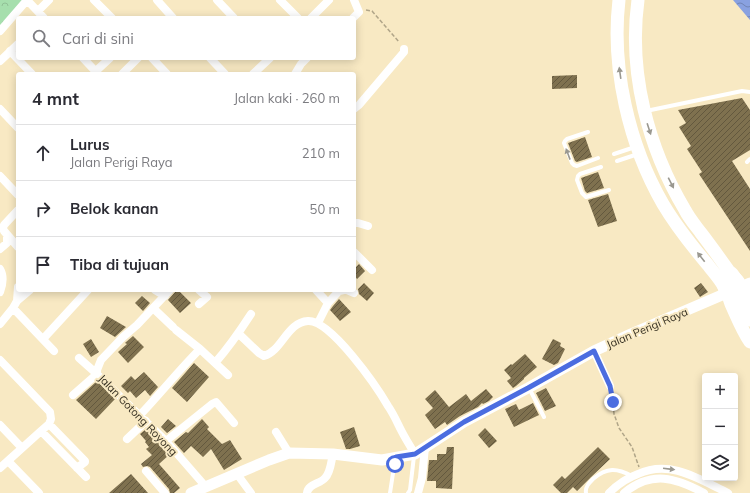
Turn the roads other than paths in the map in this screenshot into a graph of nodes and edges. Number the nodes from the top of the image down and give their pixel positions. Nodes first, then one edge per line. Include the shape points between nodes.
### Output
1 (27, 0) edge
2 (49, 0) edge
3 (94, 0) edge
4 (157, 0) edge
5 (217, 0) edge
6 (280, 0) edge
7 (329, 0) edge
8 (354, 0) edge
9 (619, 0) edge
10 (638, 0) edge
11 (38, 11) junction
12 (356, 15) edge
13 (42, 16) edge
14 (110, 16) edge
15 (171, 16) edge
16 (232, 16) edge
17 (296, 16) edge
18 (313, 16) edge
19 (0, 31) edge
20 (16, 46) edge
21 (404, 48) road end
22 (10, 51) junction
23 (16, 57) edge
24 (19, 60) edge
25 (85, 60) edge
26 (108, 60) edge
27 (136, 60) edge
28 (154, 60) edge
29 (212, 60) edge
30 (268, 60) edge
31 (305, 60) edge
32 (0, 61) edge
33 (30, 72) edge
34 (97, 72) edge
35 (124, 72) edge
36 (165, 72) edge
37 (223, 72) edge
38 (255, 72) edge
39 (296, 72) edge
40 (750, 92) edge
41 (356, 107) edge
42 (0, 109) edge
43 (644, 111) junction
44 (16, 126) edge
45 (588, 132) dead end
46 (638, 150) junction
47 (614, 154) dead end
48 (598, 158) dead end
49 (617, 161) dead end
50 (601, 167) dead end
51 (0, 176) edge
52 (609, 190) dead end
53 (16, 193) edge
54 (16, 212) edge
55 (356, 223) edge
56 (368, 226) dead end
57 (3, 237) edge
58 (16, 245) edge
59 (356, 254) edge
60 (0, 269) edge
61 (372, 270) dead end
62 (728, 281) junction
63 (750, 283) edge
64 (0, 292) edge
65 (17, 292) edge
66 (28, 292) edge
67 (86, 292) edge
68 (201, 292) edge
69 (318, 292) edge
70 (338, 292) edge
71 (168, 293) edge
72 (750, 293) edge
73 (750, 300) edge
74 (328, 303) junction
75 (15, 304) junction
76 (199, 304) dead end
77 (153, 308) junction
78 (251, 314) dead end
79 (750, 319) edge
80 (318, 323) junction
81 (0, 324) edge
82 (239, 334) junction
83 (43, 339) junction
84 (750, 342) edge
85 (200, 349) junction
86 (54, 351) dead end
87 (594, 351) junction
88 (78, 358) dead end
89 (0, 360) edge
90 (215, 363) junction
91 (97, 374) junction
92 (228, 375) dead end
93 (610, 386) road end
94 (528, 388) junction
95 (73, 395) dead end
96 (140, 415) junction
97 (544, 418) dead end
98 (50, 420) junction
99 (146, 421) junction
100 (234, 423) dead end
101 (0, 425) edge
102 (41, 431) junction
103 (276, 432) dead end
104 (127, 440) dead end
105 (166, 441) junction
106 (425, 447) junction
107 (22, 448) junction
108 (289, 454) junction
109 (333, 454) junction
110 (415, 454) junction
111 (396, 457) junction
112 (8, 461) junction
113 (0, 468) edge
114 (77, 468) junction
115 (651, 469) junction
116 (146, 471) dead end
117 (237, 474) junction
118 (632, 476) junction
119 (86, 477) dead end
120 (655, 479) junction
121 (206, 487) junction
122 (39, 493) edge
123 (165, 493) edge
124 (192, 493) edge
125 (251, 493) edge
126 (306, 493) edge
127 (390, 493) edge
128 (408, 493) edge
129 (418, 493) edge
130 (586, 493) edge
131 (610, 493) edge
132 (624, 493) edge
133 (704, 493) edge
134 (728, 493) edge

1 - 11 street
1 - 19 street
2 - 11 street
3 - 14 street
4 - 15 street
5 - 16 street
6 - 17 street
7 - 18 street
8 - 12 street
46 -> 9 main road via 627,112 620,71 617,29
10 - 43 main road via 635,41
11 - 13 street
20 - 22 street
21 - 41 street via 404,52
22 - 23 street
22 - 32 street
24 - 33 street
25 - 34 street
26 - 34 street
27 - 35 street
28 - 36 street
29 - 37 street
30 - 38 street
31 - 39 street
40 - 43 lane via 742,91
42 - 44 street
43 -> 62 main road via 655,148 669,180
48 -> 45 lane via 574,165 564,143 565,140
46 - 47 lane
46 - 49 lane
62 -> 46 main road via 681,231 663,204
50 - 52 lane via 580,174 577,180 586,197
51 - 53 street
54 - 57 street via 4,225
55 - 56 street
57 - 58 street
59 - 61 street
60 - 64 street
62 - 72 main road
62 - 73 highway
62 - 79 highway
62 - 84 main road via 740,326
63 - 87 street, Jalan Perigi Raya
65 - 75 street
66 - 75 street
67 - 83 street
68 - 76 street via 207,297
69 - 74 street
70 - 74 street
71 - 77 street, Jalan Gotong Royong
74 - 80 street
75 - 81 street
75 - 83 street
77 - 85 street
77 - 91 street, Jalan Gotong Royong via 101,360
78 - 82 street
80 - 82 street via 309,321 299,324 264,356
80 - 110 street via 332,334 374,383
82 - 90 street
83 - 86 street
85 - 90 street
85 - 96 street
87 - 93 street
87 - 94 street, Jalan Perigi Raya
88 - 91 street
89 - 98 street via 50,412
90 - 92 street
91 - 95 street
91 - 96 street, Jalan Gotong Royong
94 - 97 lane
94 - 106 street, Jalan Perigi Raya via 464,420
96 - 99 street, Jalan Gotong Royong
98 - 102 street
98 - 114 street via 85,461
99 - 104 street
99 - 105 street, Jalan Gotong Royong
100 - 105 street via 216,402
101 - 107 street
102 - 107 street
102 - 114 street
103 - 108 street
105 - 121 street, Jalan Gotong Royong
106 - 110 street, Jalan Perigi Raya
106 - 129 street
107 - 112 street
108 - 109 street, Jalan Perigi Raya
108 - 117 street, Jalan Perigi Raya
109 - 111 street, Jalan Perigi Raya via 382,460
109 - 126 street via 325,479 310,486
110 - 111 street, Jalan Perigi Raya
110 - 128 lane
111 - 127 lane
112 - 113 street
112 - 122 street
114 - 119 street
115 - 118 street
115 - 120 street
115 -> 134 street via 668,468 680,471
116 - 123 street
117 - 121 street, Jalan Perigi Raya
117 - 125 street
118 - 130 lane via 612,469 600,473 588,484
118 - 131 street
120 - 132 street via 644,481
120 - 133 street via 670,479
121 - 124 street, Jalan Perigi Raya

